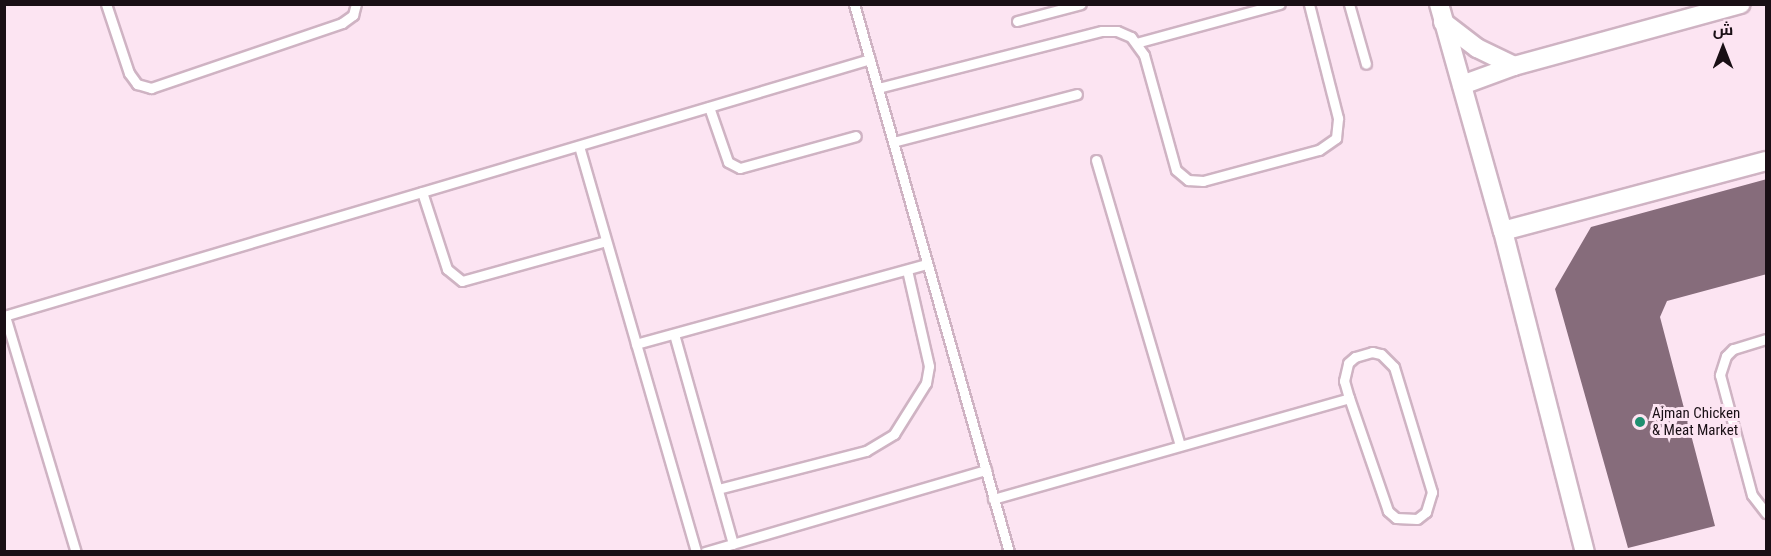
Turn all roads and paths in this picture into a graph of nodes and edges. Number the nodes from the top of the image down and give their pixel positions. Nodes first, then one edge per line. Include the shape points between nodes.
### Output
1 (106, 4) edge
2 (356, 4) edge
3 (854, 4) edge
4 (1081, 4) edge
5 (1280, 4) edge
6 (1309, 4) edge
7 (1349, 4) edge
8 (1741, 4) edge
9 (1441, 13) edge
10 (1017, 21) dead end
11 (1136, 43) junction
12 (870, 59) junction
13 (1366, 64) dead end
14 (1514, 66) junction
15 (1462, 85) junction
16 (878, 88) junction
17 (1077, 94) dead end
18 (709, 107) junction
19 (856, 136) dead end
20 (893, 142) junction
21 (579, 146) junction
22 (1096, 160) dead end
23 (1767, 161) edge
24 (422, 192) junction
25 (1503, 231) junction
26 (606, 241) junction
27 (927, 264) junction
28 (907, 270) junction
29 (5, 316) edge
30 (674, 334) junction
31 (1767, 339) edge
32 (636, 345) junction
33 (1349, 398) junction
34 (1180, 445) junction
35 (986, 470) junction
36 (718, 489) junction
37 (993, 499) junction
38 (1767, 513) edge
39 (733, 544) junction
40 (76, 552) edge
41 (696, 552) edge
42 (705, 552) edge
43 (1009, 552) edge
44 (1585, 552) edge

1 - 2 lane via 129,73 137,84 151,88 342,23 353,15
3 - 12 lane
4 - 10 lane
5 - 11 lane
6 - 11 lane via 1338,118 1336,138 1319,150 1203,182 1188,180 1176,170 1144,56
7 - 13 lane
8 - 14 street
9 - 14 street via 1477,48
9 - 15 street
11 - 16 lane via 1124,34 1102,31
12 - 16 lane
12 - 18 lane
14 - 15 street
15 - 25 street
16 - 20 lane
17 - 20 lane
18 - 19 lane via 728,162 740,168
18 - 21 lane
20 - 27 lane
21 - 24 lane
21 - 26 lane
22 - 34 lane
23 - 25 street
24 - 26 lane via 447,269 462,281
24 - 29 lane
25 - 44 street
26 - 32 lane
27 - 28 lane
27 - 35 lane
28 - 30 lane
28 - 36 lane via 929,366 926,383 894,434 866,451
29 - 40 lane
30 - 32 lane
30 - 36 lane
31 - 38 lane via 1733,350 1726,356 1720,375 1752,495
32 - 41 lane
33 - 33 lane via 1388,512 1396,518 1417,519 1426,512 1432,492 1388,359 1372,352 1355,357 1345,372
33 - 34 lane
34 - 37 lane
35 - 37 lane
35 - 39 lane
36 - 39 lane
37 - 43 lane
39 - 42 lane

